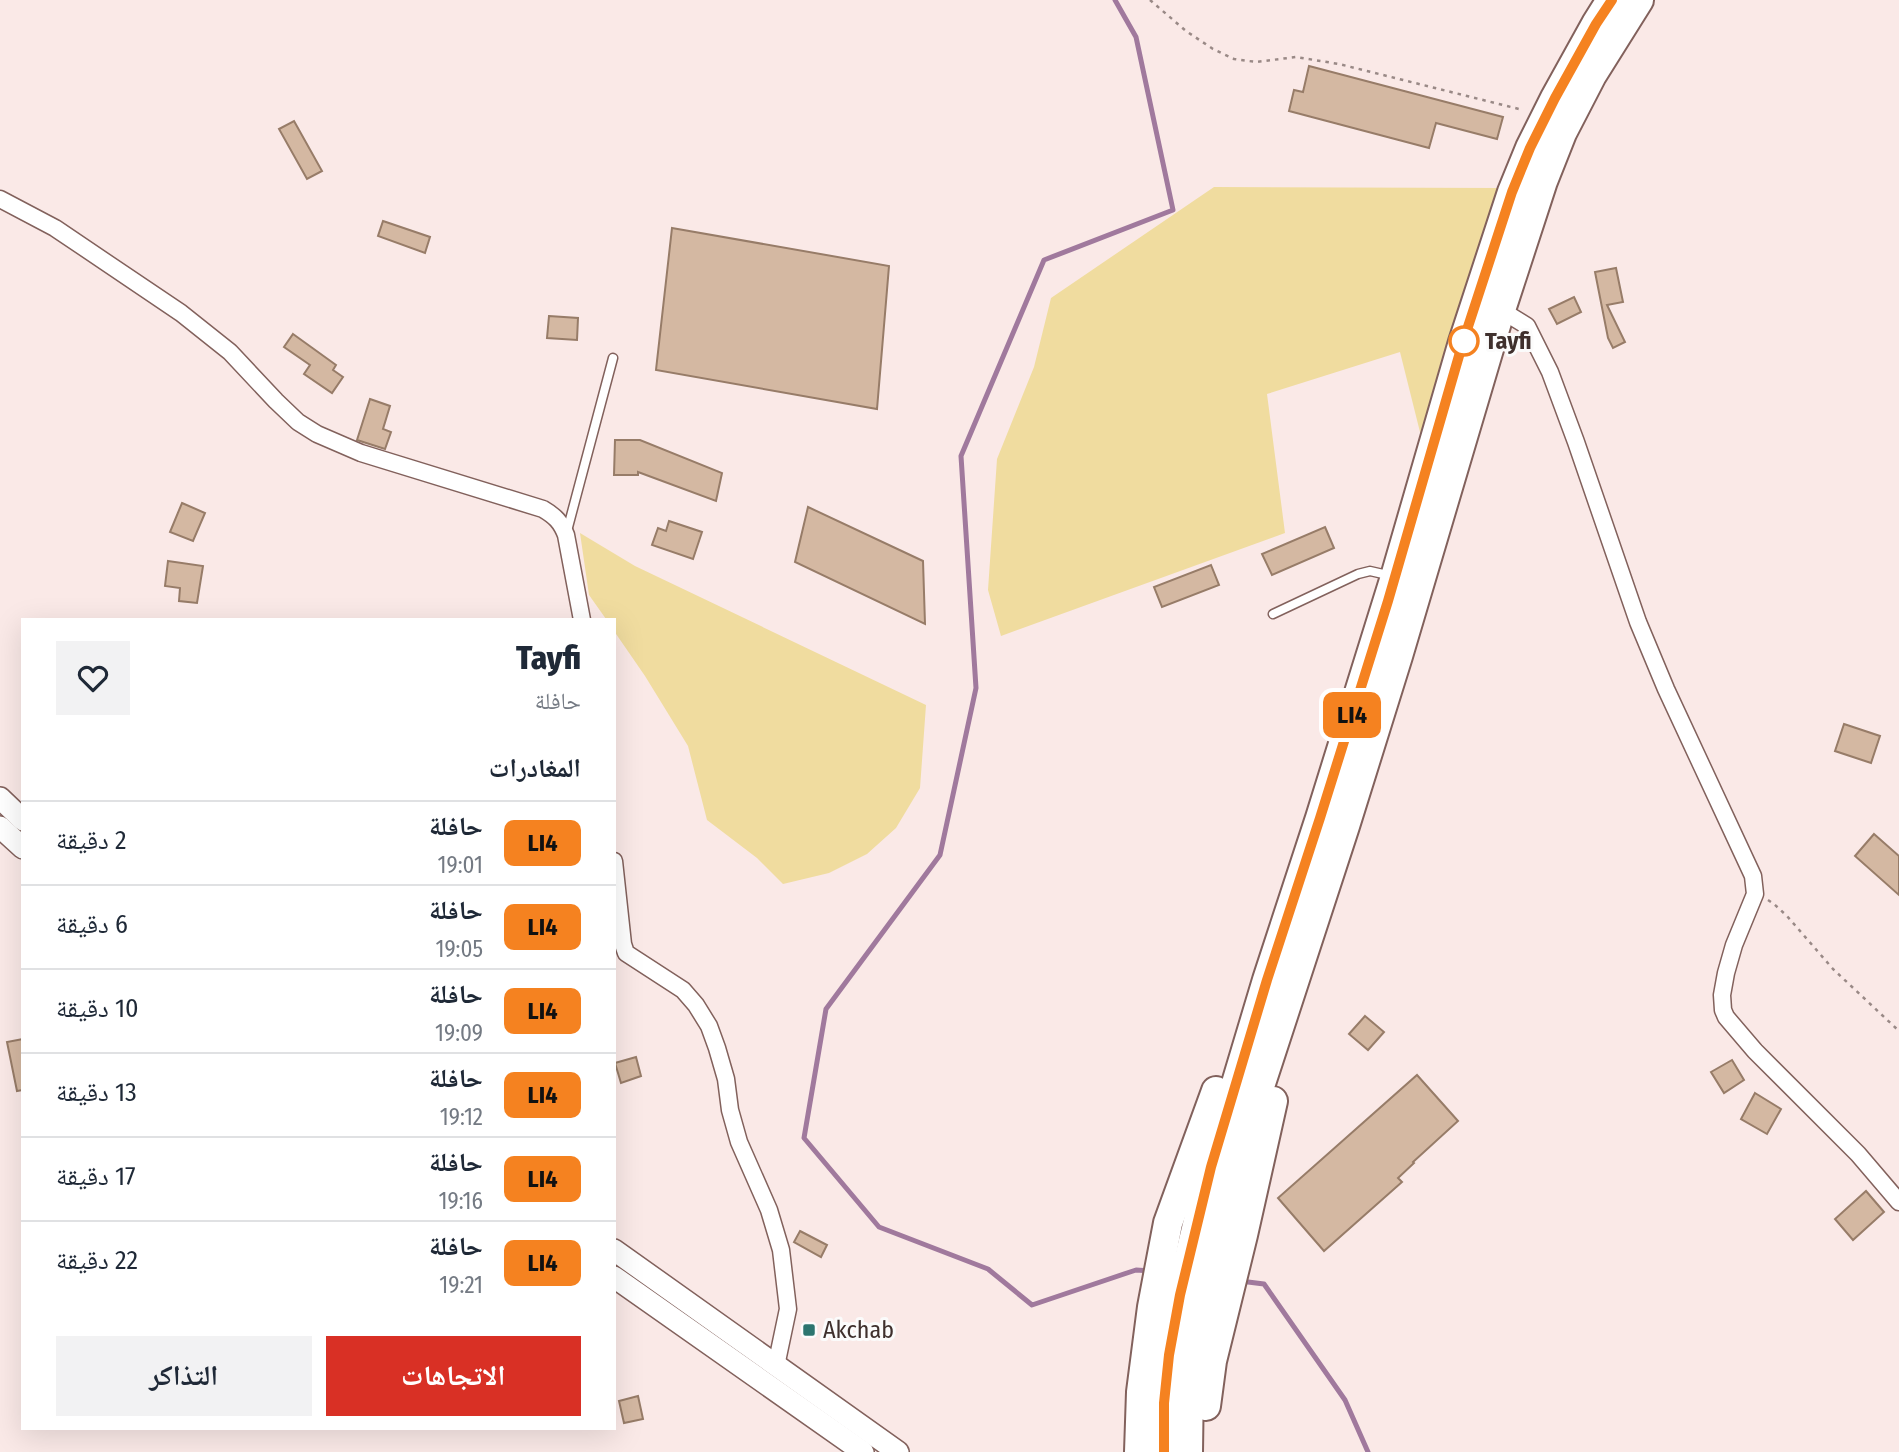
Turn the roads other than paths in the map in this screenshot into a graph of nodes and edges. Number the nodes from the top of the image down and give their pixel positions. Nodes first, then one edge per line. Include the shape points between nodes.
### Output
1 (1611, 0) edge
2 (1639, 0) edge
3 (0, 199) edge
4 (1501, 310) junction
5 (614, 358) dead end
6 (566, 535) junction
7 (1395, 577) junction
8 (1273, 614) dead end
9 (582, 618) edge
10 (0, 798) edge
11 (21, 818) edge
12 (0, 827) edge
13 (21, 846) edge
14 (616, 879) edge
15 (1267, 980) junction
16 (1899, 1202) edge
17 (1219, 1229) junction
18 (616, 1251) edge
19 (616, 1278) edge
20 (776, 1366) junction
21 (1144, 1450) edge
22 (862, 1451) edge
23 (898, 1452) edge
24 (1188, 1452) edge
25 (1204, 1452) edge

1 - 7 highway via 1546,116 1512,192
2 - 4 highway via 1562,133
3 - 6 street via 55,229 181,313 230,352 298,422 317,434 362,453 542,509 555,516
4 - 16 street via 1527,326 1550,372 1638,622 1753,876 1755,894 1726,973 1722,995 1726,1017
4 - 17 highway
5 - 6 lane
6 - 9 street
7 - 8 lane via 1370,571 1358,574
7 - 15 highway
10 - 11 street
12 - 13 street
14 - 20 street via 626,953 683,990 709,1026 718,1048 739,1142 781,1250 788,1309
15 - 17 highway via 1211,1167
15 - 21 highway via 1238,1032 1168,1223 1141,1392
17 - 21 highway via 1169,1355 1164,1403
17 - 24 highway via 1200,1301 1189,1380
17 - 25 highway via 1224,1313 1208,1385
18 - 20 street
19 - 22 street
20 - 23 street

